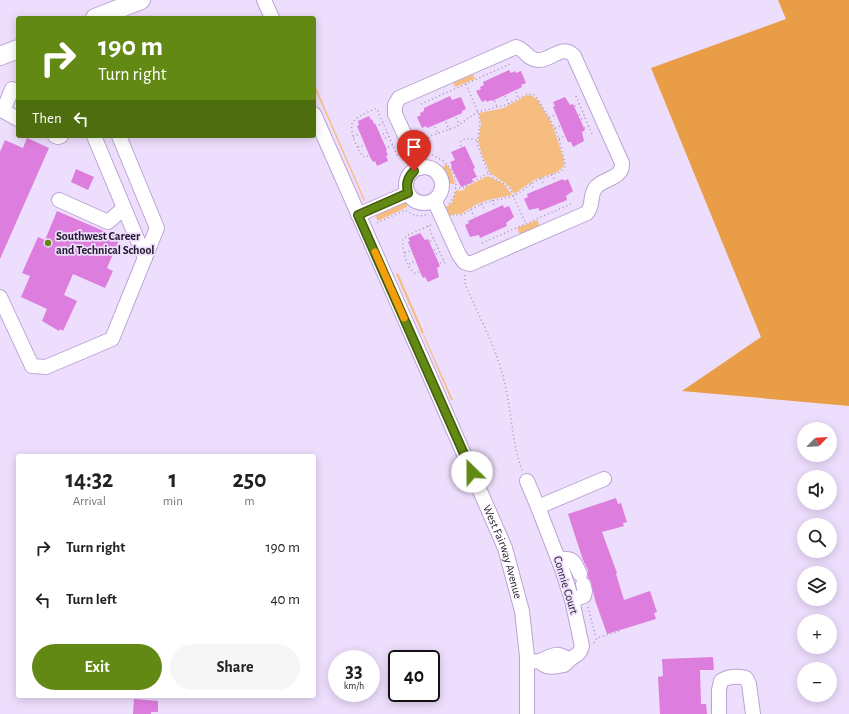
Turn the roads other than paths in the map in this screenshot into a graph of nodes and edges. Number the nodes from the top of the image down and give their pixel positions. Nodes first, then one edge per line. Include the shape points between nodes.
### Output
1 (141, 0) edge
2 (264, 0) edge
3 (117, 14) edge
4 (106, 16) edge
5 (271, 16) edge
6 (16, 50) edge
7 (0, 56) edge
8 (16, 91) edge
9 (16, 118) edge
10 (316, 119) edge
11 (95, 138) edge
12 (120, 138) edge
13 (420, 168) junction
14 (408, 193) junction
15 (59, 200) dead end
16 (433, 206) junction
17 (124, 208) junction
18 (358, 215) junction
19 (145, 258) junction
20 (0, 297) edge
21 (604, 479) dead end
22 (527, 481) road end
23 (538, 507) junction
24 (559, 559) junction
25 (572, 600) junction
26 (533, 661) junction
27 (527, 714) edge
28 (719, 714) edge
29 (753, 714) edge

1 - 3 main road
2 - 5 street
3 - 4 main road
6 - 7 main road
8 - 9 street via 12,89 3,111
10 - 18 street, West Fairway Avenue
11 - 17 street
12 - 19 street via 157,228
13 - 14 street via 409,177
13 - 16 street via 432,169 440,177 441,191
13 - 16 street via 395,114 398,98 519,47 538,60 564,51 574,56 622,163 622,170 617,176 596,186 592,194 591,208 586,213 468,264 459,255
14 - 16 street via 413,199 429,202
14 - 18 street
15 - 17 street via 108,222
17 - 19 street
18 - 26 street, West Fairway Avenue via 505,548
19 - 20 street via 112,339 46,367 32,366
21 - 23 street
22 - 23 street, Connie Court
23 - 24 street, Connie Court
24 - 25 street, Connie Court
24 - 25 street via 568,558 575,563 585,591 584,596
25 - 26 street, Connie Court via 582,648 568,660 554,655
26 - 27 street, West Fairway Avenue
28 - 29 street via 721,681 738,677 746,678 749,684

